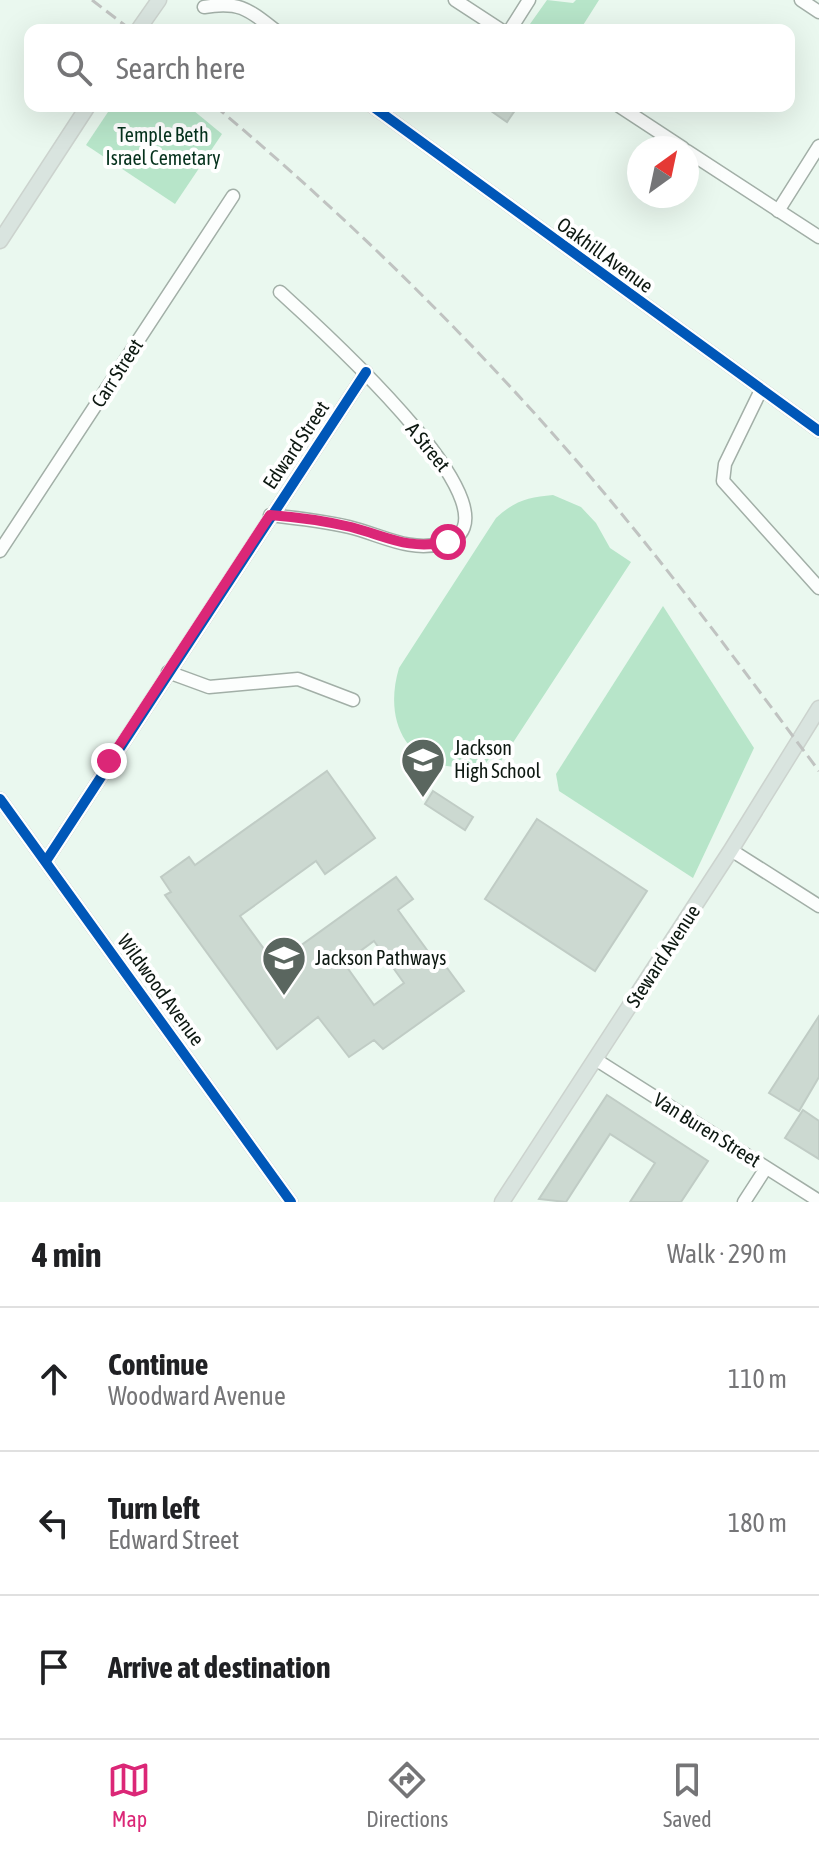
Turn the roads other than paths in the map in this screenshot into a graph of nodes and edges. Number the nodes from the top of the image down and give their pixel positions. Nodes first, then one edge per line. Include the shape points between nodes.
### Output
1 (159, 0) edge
2 (455, 0) edge
3 (529, 0) edge
4 (801, 0) edge
5 (204, 7) dead end
6 (819, 12) edge
7 (142, 24) edge
8 (267, 24) edge
9 (492, 24) edge
10 (514, 24) edge
11 (84, 112) edge
12 (380, 112) edge
13 (628, 112) edge
14 (665, 136) edge
15 (819, 146) edge
16 (699, 158) edge
17 (233, 196) dead end
18 (778, 211) junction
19 (819, 237) edge
20 (0, 241) edge
21 (280, 292) dead end
22 (366, 372) junction
23 (761, 390) junction
24 (819, 431) edge
25 (270, 515) junction
26 (0, 551) edge
27 (819, 588) edge
28 (168, 672) junction
29 (353, 700) dead end
30 (819, 708) edge
31 (0, 799) edge
32 (731, 850) junction
33 (46, 861) junction
34 (819, 906) edge
35 (595, 1059) junction
36 (766, 1168) junction
37 (819, 1201) edge
38 (291, 1202) edge
39 (502, 1202) edge
40 (744, 1202) edge

1 - 7 main road
2 - 9 street
3 - 10 street
4 - 6 street
5 - 8 street via 229,2
11 - 20 main road
12 - 23 street, Oakhill Avenue
13 - 14 street
15 - 18 street
16 - 18 street
17 - 26 street, Carr Street
18 - 19 street
21 - 22 street, A Street
22 - 25 street, Edward Street
22 - 25 street, A Street via 450,472 464,511 460,533 425,547 403,545 352,528
23 - 24 street, Oakhill Avenue
23 - 27 street via 725,464 723,481
25 - 28 street, Edward Street
28 - 29 street via 209,687 298,679
28 - 33 street, Edward Street
30 - 32 main road, Steward Avenue
31 - 33 street, Wildwood Avenue
32 - 34 street
32 - 35 main road, Steward Avenue
33 - 38 street, Wildwood Avenue
35 - 36 street, Van Buren Street
35 - 39 main road, Steward Avenue
36 - 37 street, Van Buren Street
36 - 40 street

